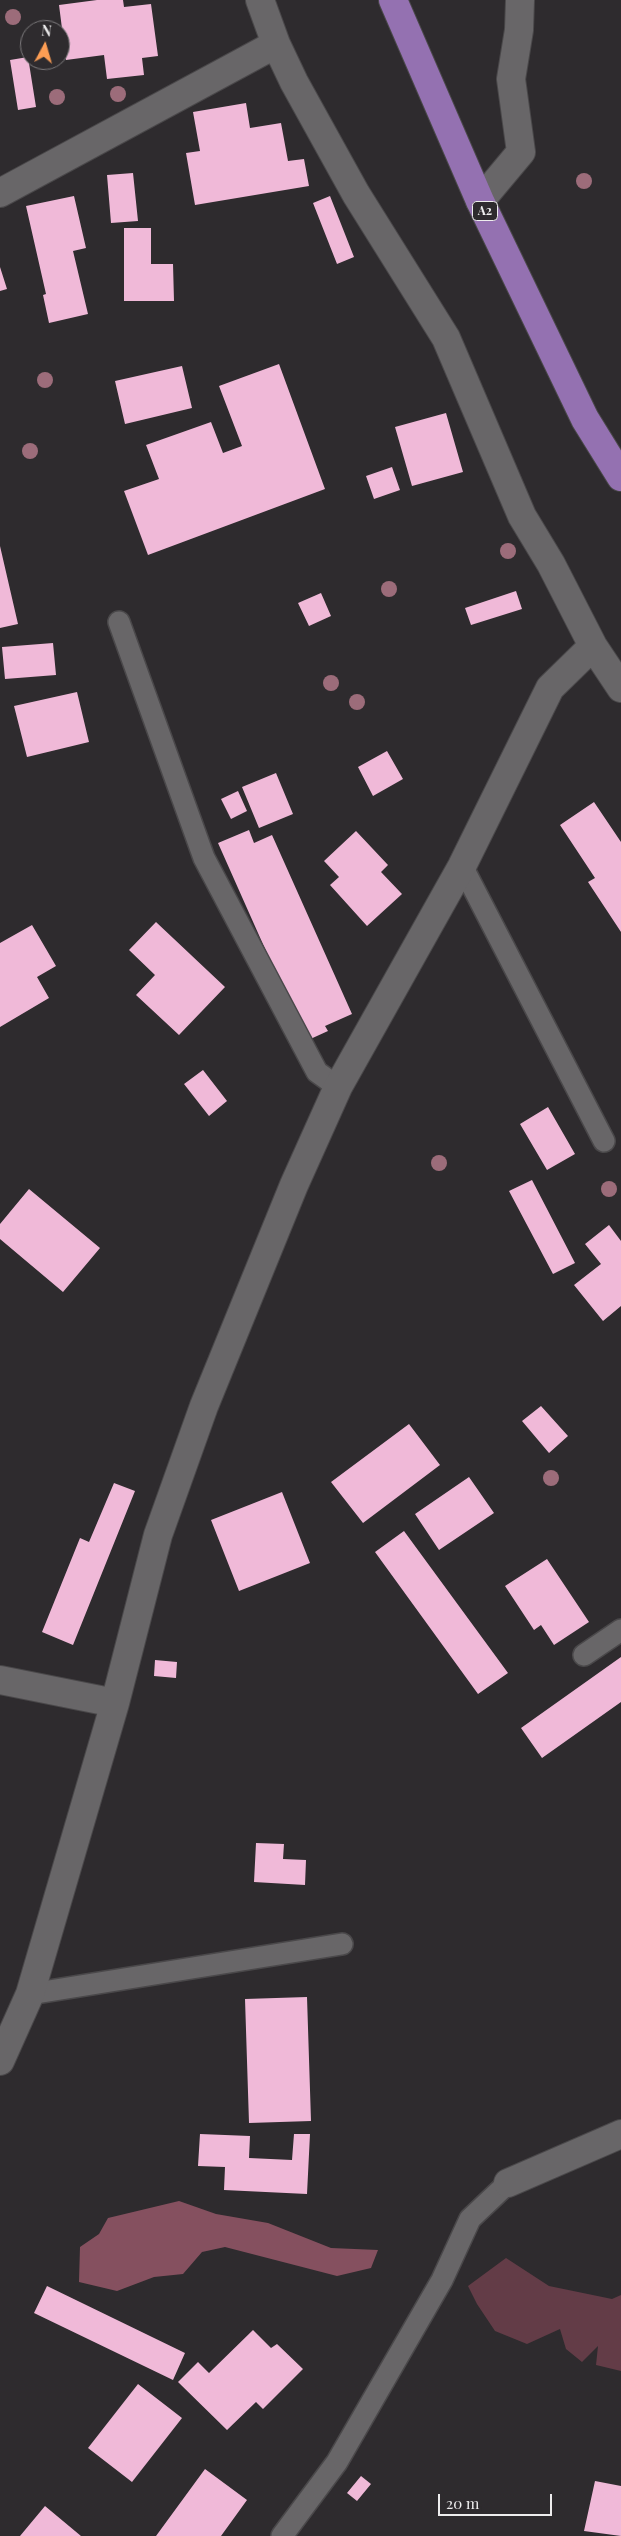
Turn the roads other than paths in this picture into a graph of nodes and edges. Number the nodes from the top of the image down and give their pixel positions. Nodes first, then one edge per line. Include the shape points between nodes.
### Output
1 (260, 0) edge
2 (393, 0) edge
3 (520, 0) edge
4 (276, 44) junction
5 (0, 193) edge
6 (480, 201) junction
7 (621, 477) edge
8 (119, 622) dead end
9 (593, 646) junction
10 (621, 688) edge
11 (462, 866) junction
12 (338, 1087) junction
13 (604, 1141) dead end
14 (621, 1630) edge
15 (584, 1655) dead end
16 (0, 1680) edge
17 (115, 1703) junction
18 (342, 1944) dead end
19 (30, 1994) junction
20 (0, 2061) edge
21 (621, 2134) edge
22 (508, 2183) joint
23 (282, 2536) edge

1 - 4 street
2 - 6 main road, A2
3 - 6 street via 511,79 521,152
4 - 5 street
4 - 9 street via 356,194 446,338 522,516
6 - 7 main road, A2 via 585,419
8 - 12 lane via 204,858 317,1072
9 - 10 street
9 - 11 street via 550,688
11 - 12 street
11 - 13 lane
12 - 17 street via 294,1185 201,1416 158,1535
14 - 15 lane
16 - 17 street
17 - 19 street
18 - 19 lane
19 - 20 street
21 - 22 street
22 - 23 lane via 470,2219 442,2280 337,2462

